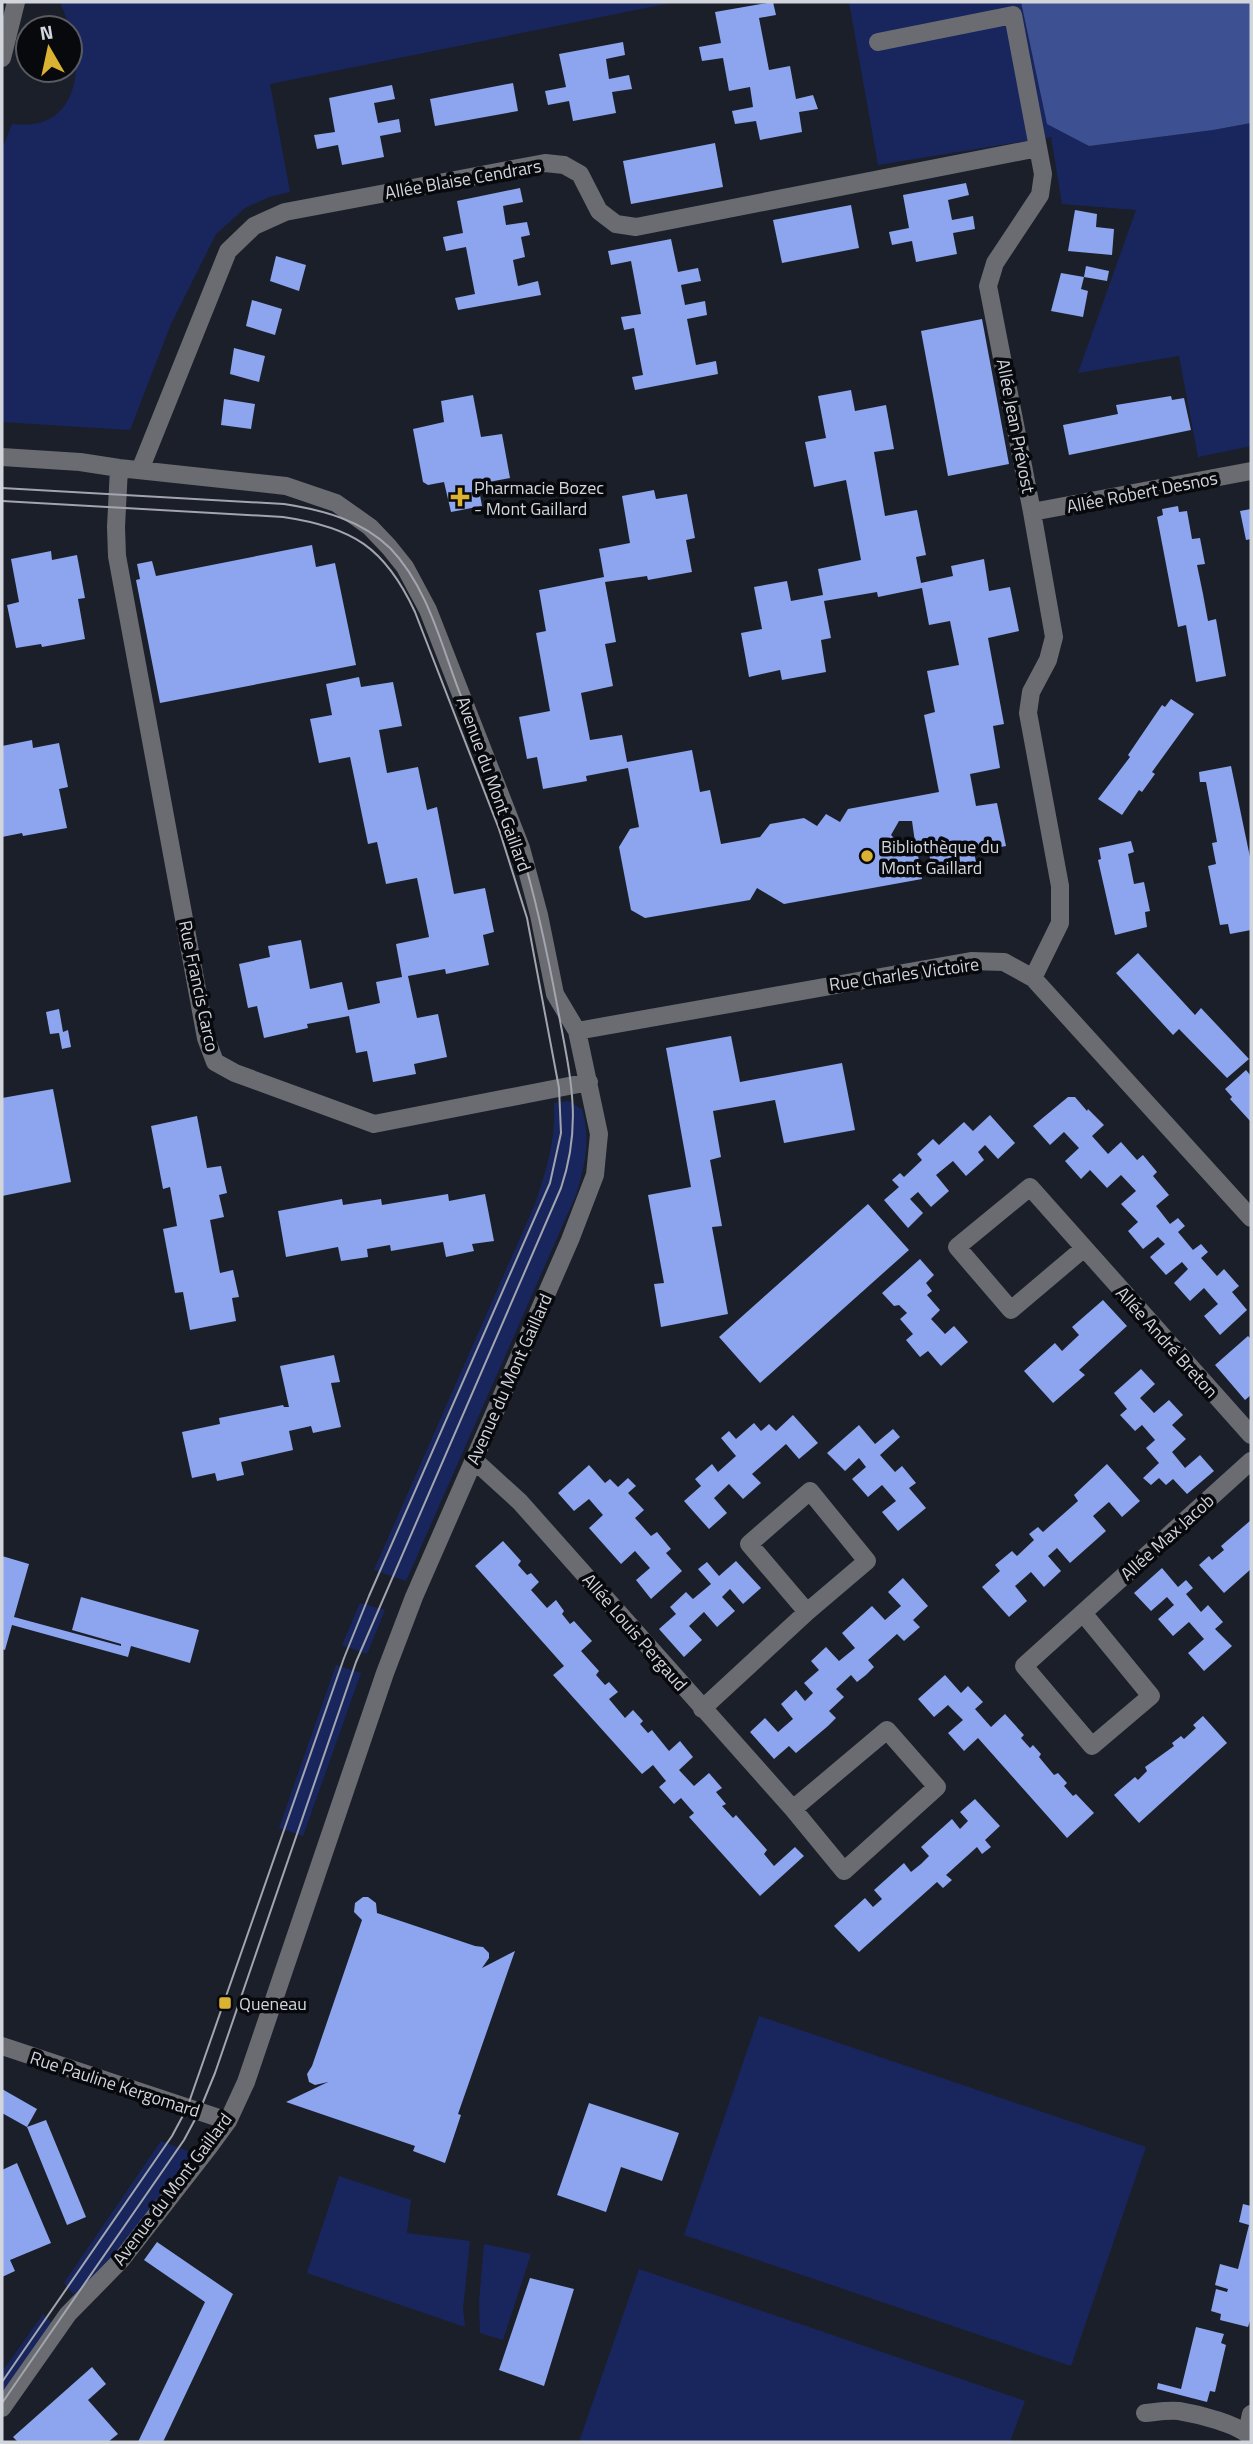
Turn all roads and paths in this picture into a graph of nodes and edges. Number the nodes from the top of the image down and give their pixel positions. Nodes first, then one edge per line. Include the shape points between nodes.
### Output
1 (16, 2) edge
2 (878, 42) dead end
3 (2, 58) edge
4 (1038, 148) junction
5 (2, 457) edge
6 (119, 468) junction
7 (140, 470) junction
8 (1251, 471) edge
9 (1032, 512) junction
10 (1033, 978) junction
11 (577, 1031) junction
12 (589, 1082) junction
13 (1250, 1213) edge
14 (1083, 1249) junction
15 (1251, 1435) edge
16 (474, 1460) junction
17 (1251, 1461) edge
18 (807, 1612) junction
19 (1083, 1613) junction
20 (702, 1709) junction
21 (793, 1809) junction
22 (2, 2046) edge
23 (228, 2121) junction
24 (2, 2408) edge
25 (1146, 2413) dead end
26 (1251, 2414) edge
27 (1249, 2435) edge

1 - 3 street
2 - 4 street, Allée Jean Prévost via 1013,15
4 - 7 street, Allée Blaise Cendrars via 636,227 616,225 599,211 580,174 564,165 545,163 285,212 254,226 228,251
4 - 9 street, Allée Jean Prévost via 1043,174 1040,195 995,262 988,286
5 - 6 street, Avenue du Mont Gaillard
6 - 7 street, Avenue du Mont Gaillard
6 - 12 street, Rue Francis Carco via 117,556 206,1038 215,1062 374,1124
7 - 11 street, Avenue du Mont Gaillard via 286,486 336,503 370,527 405,567 431,617 505,804 539,915 555,994
8 - 9 street, Allée Robert Desnos
9 - 10 street, Allée Jean Prévost via 1054,637 1031,692 1028,713 1060,886 1060,923
10 - 11 street, Rue Charles Victoire via 1004,962 971,961
10 - 13 street, Rue Charles Victoire
11 - 12 street, Avenue du Mont Gaillard
12 - 16 street, Avenue du Mont Gaillard via 599,1134 595,1175
14 - 14 street, Allée André Breton via 1030,1187 957,1247 1011,1310
14 - 15 street, Allée André Breton
16 - 20 street, Allée Louis Pergaud via 520,1502
16 - 23 street, Avenue du Mont Gaillard via 385,1673 246,2082
17 - 19 street, Allée Max Jacob
18 - 18 street via 867,1561 810,1491 749,1544
18 - 20 street
19 - 19 street, Allée Max Jacob via 1024,1666 1092,1746 1151,1696
20 - 21 street, Allée Louis Pergaud
21 - 21 street, Allée Louis Pergaud via 844,1871 937,1787 887,1730
22 - 23 street, Rue Pauline Kergomard
23 - 24 street, Avenue du Mont Gaillard via 121,2260 68,2314
25 - 27 street via 1177,2411 1235,2426
26 - 27 street

